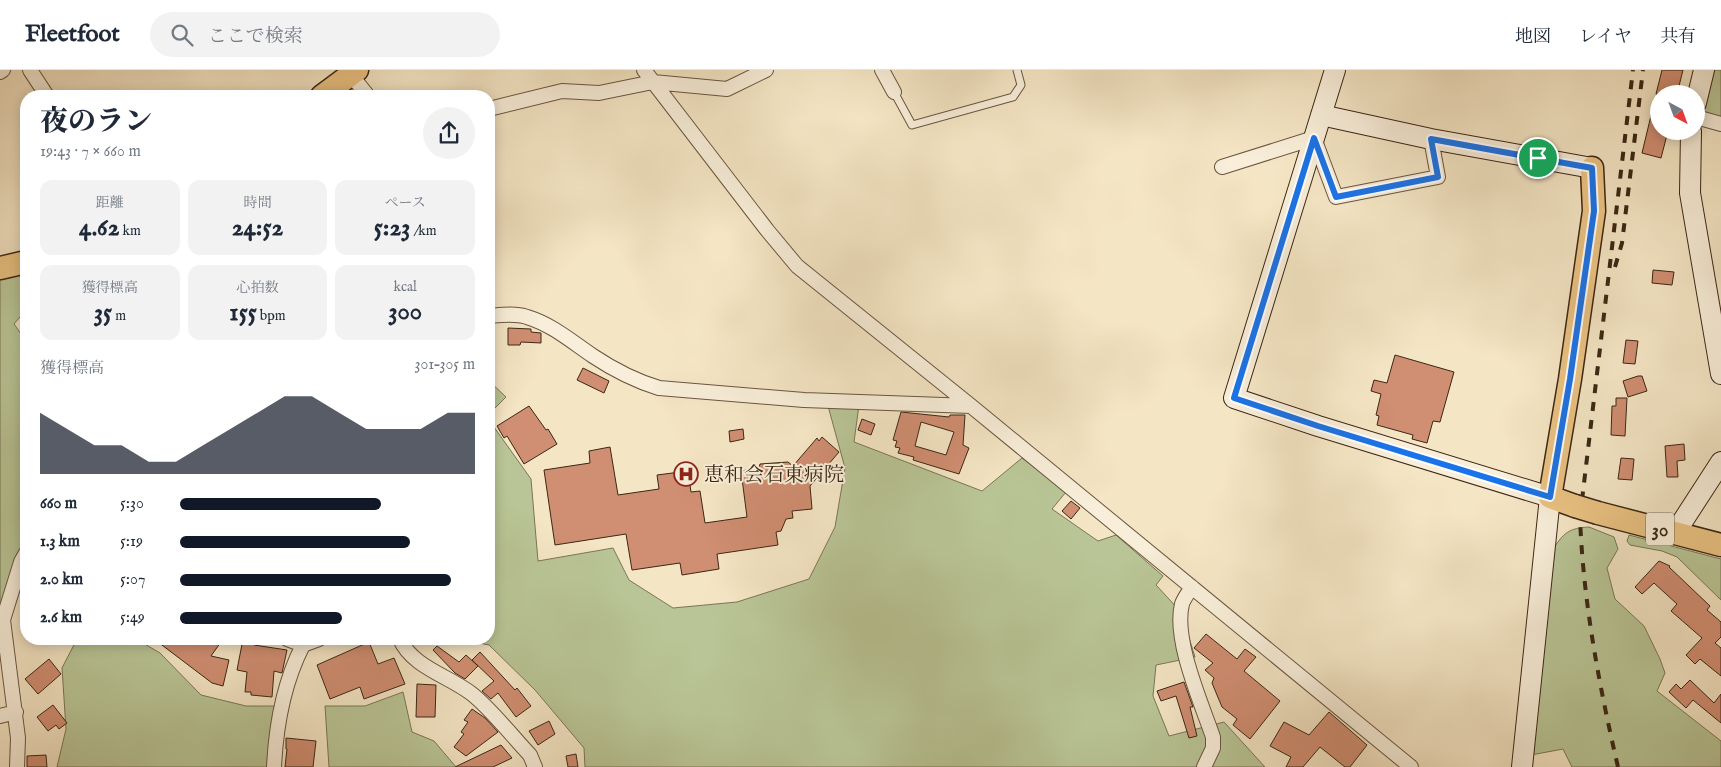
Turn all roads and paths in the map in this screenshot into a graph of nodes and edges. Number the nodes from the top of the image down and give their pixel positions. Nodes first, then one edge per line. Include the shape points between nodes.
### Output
1 (30, 70) edge
2 (644, 70) edge
3 (766, 70) edge
4 (882, 70) edge
5 (1017, 70) edge
6 (1335, 70) edge
7 (1704, 70) edge
8 (352, 72) edge
9 (653, 82) junction
10 (1700, 85) edge
11 (43, 90) edge
12 (330, 90) edge
13 (364, 90) edge
14 (894, 92) joint
15 (495, 107) edge
16 (1321, 115) junction
17 (1705, 120) edge
18 (1721, 124) edge
19 (1314, 138) junction
20 (1431, 139) junction
21 (1691, 140) edge
22 (1222, 167) dead end
23 (1592, 168) joint
24 (20, 263) edge
25 (0, 268) edge
26 (495, 316) edge
27 (1721, 374) edge
28 (972, 406) junction
29 (1721, 462) edge
30 (1550, 497) junction
31 (1675, 533) junction
32 (1721, 545) edge
33 (20, 565) edge
34 (1192, 587) junction
35 (303, 645) edge
36 (404, 645) edge
37 (16, 712) junction
38 (0, 716) edge
39 (17, 767) edge
40 (274, 767) edge
41 (535, 767) edge
42 (1204, 767) edge
43 (1411, 767) edge
44 (1522, 767) edge

1 - 11 street
2 - 9 street
3 - 9 street via 727,89
4 - 14 street
5 - 14 lane via 1021,85 1013,97 912,125
6 - 16 street
7 - 10 street
8 - 12 main road
8 - 13 street
9 - 15 street via 599,93 562,90
9 - 28 street via 797,266
16 - 19 street
16 - 20 street
17 - 18 street
19 - 20 street via 1336,197 1438,177
19 - 22 street
19 - 30 street via 1234,398
20 - 23 street
21 - 27 street via 1690,193
23 - 30 main road via 1592,230
24 - 25 main road
26 - 28 street via 526,316 544,323 628,377 659,388 804,400
28 - 34 street
29 - 31 street
30 - 31 main road, 30, bridge
30 - 44 street
31 - 32 main road, 30
33 - 37 street via 3,620
34 - 42 street via 1182,603 1181,636 1213,736 1213,748
34 - 43 street
35 - 40 street via 292,667 283,698
36 - 41 street via 416,659 472,694 530,756
37 - 38 street
37 - 39 street

